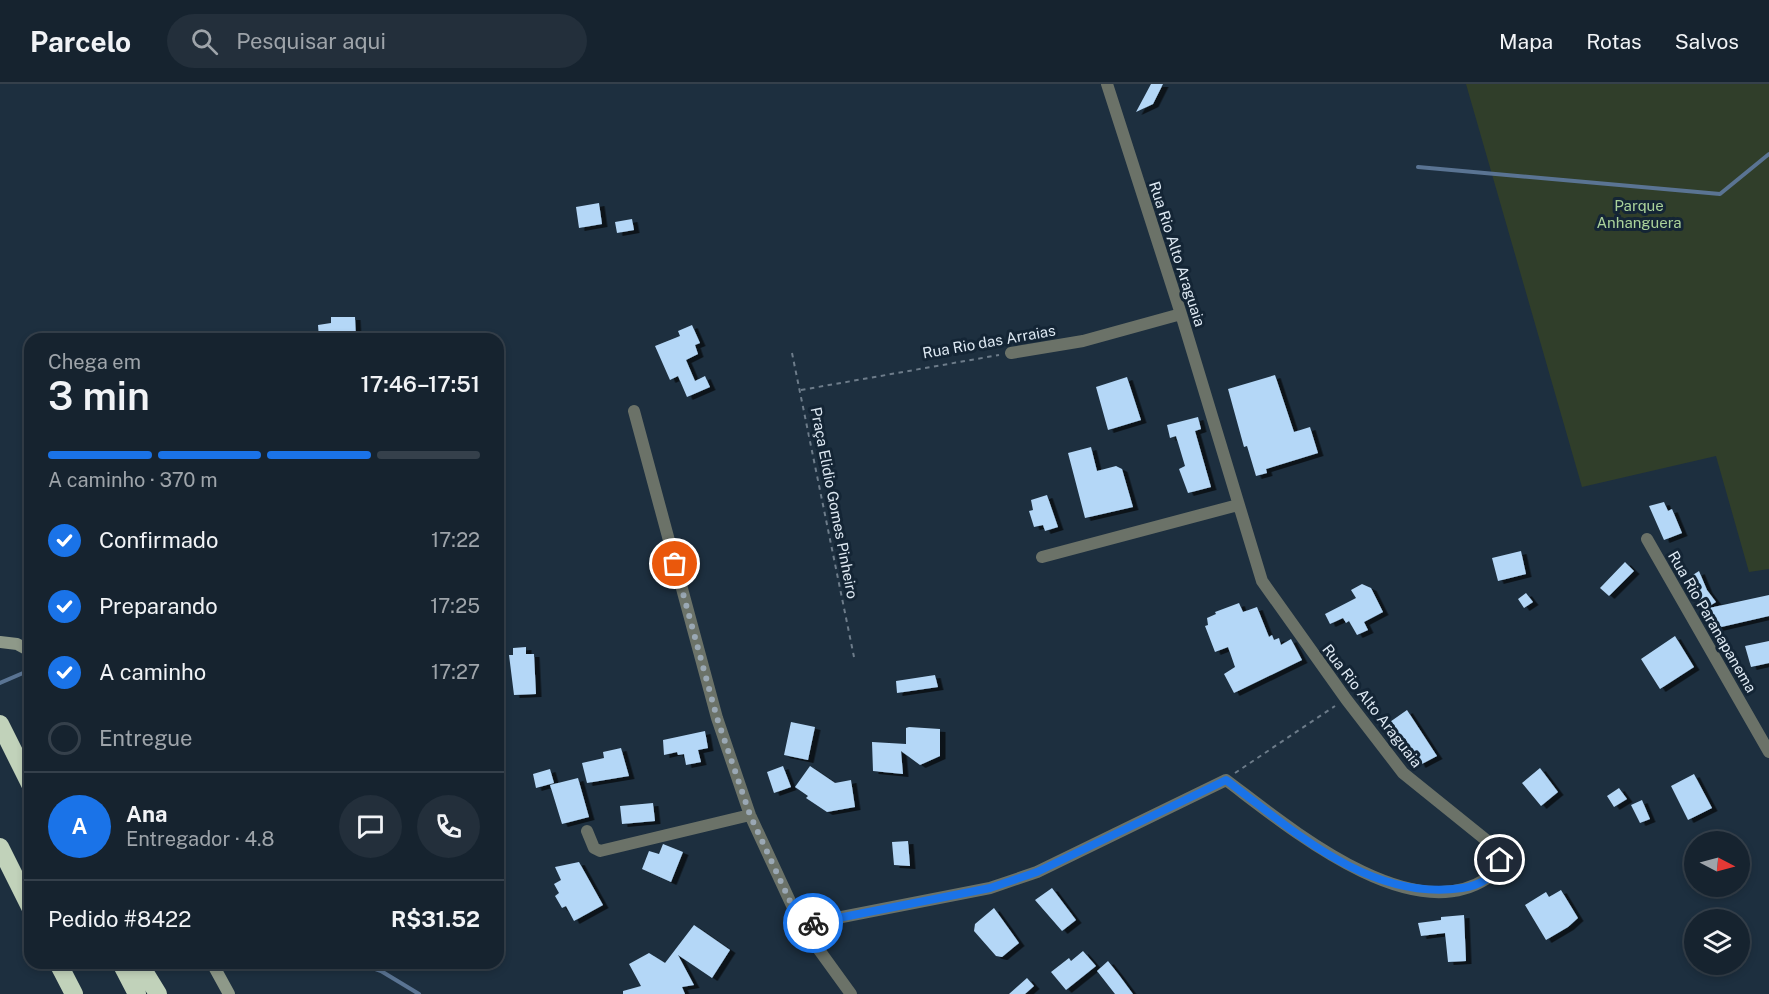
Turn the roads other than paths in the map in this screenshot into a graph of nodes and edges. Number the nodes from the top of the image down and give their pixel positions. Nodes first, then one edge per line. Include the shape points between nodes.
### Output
1 (1107, 84) edge
2 (1181, 314) junction
3 (1011, 353) road end
4 (634, 411) dead end
5 (1238, 505) junction
6 (1647, 538) dead end
7 (1042, 557) dead end
8 (0, 642) edge
9 (24, 648) edge
10 (2, 729) edge
11 (1769, 752) edge
12 (24, 768) edge
13 (24, 772) edge
14 (750, 815) junction
15 (587, 831) dead end
16 (0, 848) edge
17 (24, 895) edge
18 (801, 925) junction
19 (61, 969) edge
20 (124, 969) edge
21 (143, 969) edge
22 (215, 969) edge
23 (74, 994) edge
24 (136, 994) edge
25 (158, 994) edge
26 (229, 994) edge
27 (851, 994) edge

1 - 2 street, Rua Rio Alto Araguaia
2 - 3 street, Rua Rio das Arraias via 1083,341
2 - 5 street, Rua Rio Alto Araguaia
4 - 14 street via 717,718
5 - 7 street
5 - 18 street, Rua Rio Alto Araguaia via 1262,581 1403,773 1496,848 1500,860 1492,875 1467,887 1447,890 1391,883 1311,844 1226,780 1037,872 990,888
6 - 11 street, Rua Rio Paranapanema
8 - 9 main road
10 - 12 highway
10 - 13 highway
14 - 15 street via 600,851 594,848
14 - 18 street
16 - 17 highway
18 - 27 street
19 - 23 highway
20 - 24 highway
21 - 25 highway
22 - 26 main road

